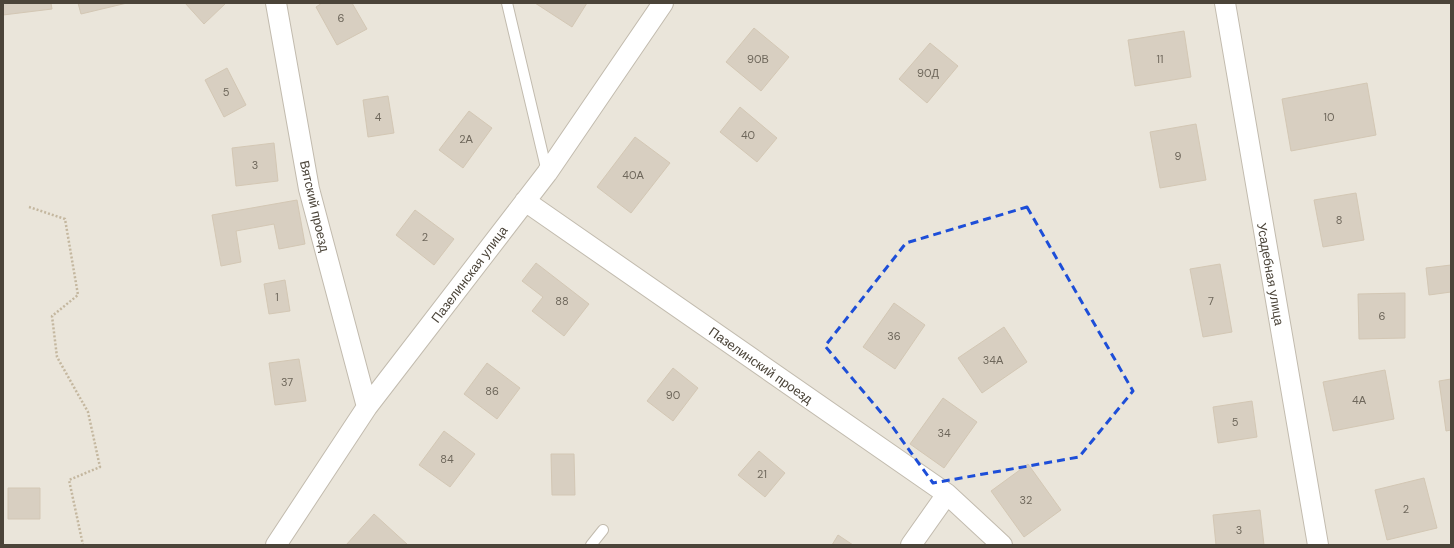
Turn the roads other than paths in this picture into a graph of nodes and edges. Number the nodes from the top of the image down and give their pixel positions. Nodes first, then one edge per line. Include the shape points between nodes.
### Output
1 (276, 3) edge
2 (508, 3) edge
3 (663, 3) edge
4 (1225, 3) edge
5 (547, 173) junction
6 (525, 201) junction
7 (367, 407) junction
8 (947, 494) junction
9 (603, 530) dead end
10 (276, 545) edge
11 (591, 545) edge
12 (911, 545) edge
13 (1002, 545) edge
14 (1318, 545) edge

1 - 7 street, Вятский проезд via 309,189
2 - 5 lane
3 - 5 street, Пазелинская улица
4 - 14 street, Усадебная улица
5 - 6 street, Пазелинская улица
6 - 7 street, Пазелинская улица
6 - 8 street, Пазелинский проезд
7 - 10 street, Пазелинская улица
8 - 12 street
8 - 13 street, Пазелинский проезд
9 - 11 lane

